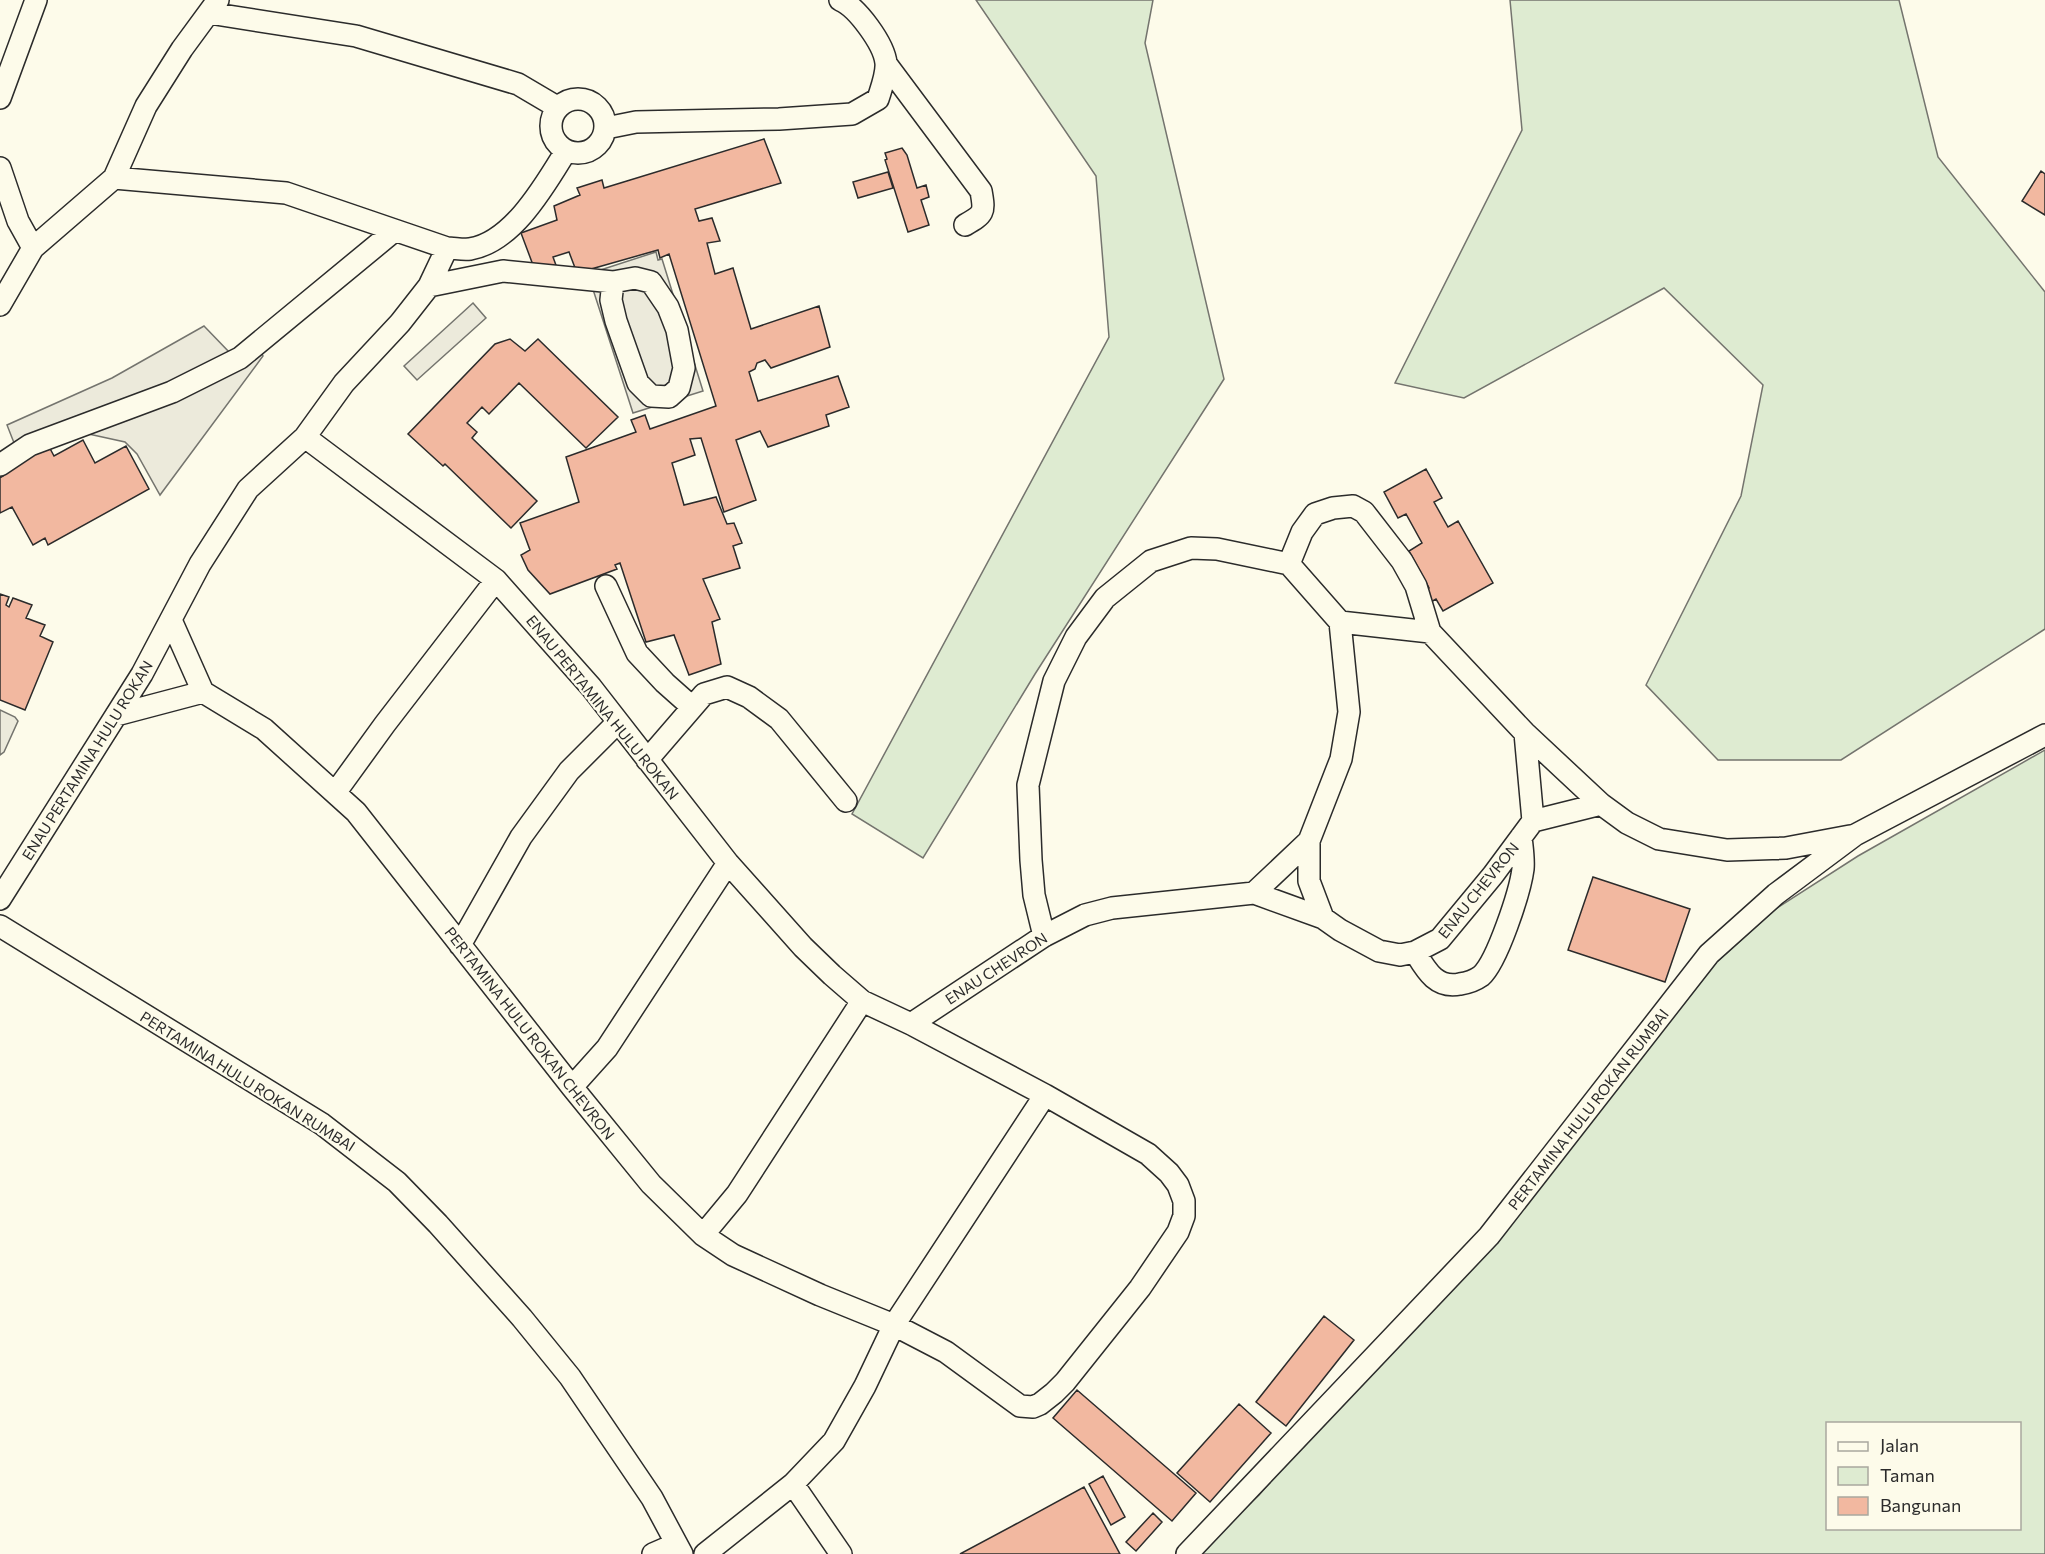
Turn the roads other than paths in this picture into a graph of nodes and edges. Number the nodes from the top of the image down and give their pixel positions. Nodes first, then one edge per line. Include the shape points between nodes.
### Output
1 (36, 0) edge
2 (840, 0) edge
3 (214, 7) edge
4 (887, 65) junction
5 (0, 98) edge
6 (557, 107) junction
7 (606, 128) junction
8 (566, 152) junction
9 (0, 168) edge
10 (114, 178) junction
11 (965, 225) dead end
12 (394, 231) junction
13 (447, 248) junction
14 (33, 249) junction
15 (613, 282) junction
16 (429, 286) junction
17 (0, 305) edge
18 (305, 437) junction
19 (0, 465) edge
20 (1289, 564) junction
21 (496, 580) junction
22 (606, 586) dead end
23 (171, 620) junction
24 (1340, 622) junction
25 (1430, 632) junction
26 (203, 692) junction
27 (692, 707) junction
28 (116, 715) junction
29 (618, 722) junction
30 (1525, 733) junction
31 (2045, 735) edge
32 (647, 760) junction
33 (335, 793) junction
34 (846, 801) dead end
35 (1601, 804) junction
36 (1527, 829) junction
37 (1855, 835) junction
38 (1309, 841) junction
39 (728, 863) junction
40 (1254, 893) junction
41 (0, 899) edge
42 (1323, 918) junction
43 (0, 926) edge
44 (1044, 936) junction
45 (460, 945) junction
46 (1415, 952) junction
47 (862, 1001) junction
48 (911, 1024) junction
49 (572, 1087) junction
50 (1045, 1095) junction
51 (703, 1235) junction
52 (894, 1325) junction
53 (793, 1484) junction
54 (679, 1549) edge
55 (653, 1554) edge
56 (705, 1554) edge
57 (841, 1554) edge
58 (1187, 1554) edge

1 - 5 street
2 - 4 street via 849,4 882,46
3 - 6 street via 356,36 518,84
3 - 10 street via 146,106
4 - 7 street via 878,99 852,114 636,122
4 - 11 street via 981,191 984,208 980,217
6 - 7 street via 568,99 582,98 595,104 603,114
6 - 8 street via 549,123 553,140
7 - 8 street via 599,144 591,149 583,153
8 - 13 street via 536,200 500,236 471,249
9 - 14 street via 18,221
10 - 12 street via 286,193
10 - 14 street
12 - 13 street
12 - 19 street via 240,358 172,392 30,445
13 - 16 street
14 - 17 street
15 - 15 street via 635,278 651,282 668,307 684,368 679,388 669,397 651,396 638,383 610,300
15 - 16 street via 503,271
16 - 18 street via 344,383
18 - 21 street, ENAU PERTAMINA HULU ROKAN
18 - 23 street, ENAU PERTAMINA HULU ROKAN via 248,489 200,564
20 - 24 street
20 - 25 street via 1302,532 1315,514 1333,507 1353,506 1364,512 1402,561 1416,586
20 - 44 street via 1217,549 1191,548 1151,561 1106,598 1076,637 1054,681 1028,785 1030,860
21 - 29 street, ENAU PERTAMINA HULU ROKAN
21 - 33 street
22 - 27 street via 637,653
23 - 26 street
23 - 28 street, ENAU PERTAMINA HULU ROKAN
24 - 25 street
24 - 38 street via 1349,712 1341,759
25 - 30 street
26 - 28 street
26 - 33 street, PERTAMINA HULU ROKAN CHEVRON via 264,729
27 - 32 street
27 - 34 street via 704,694 727,687 749,697 779,719
28 - 41 street, ENAU PERTAMINA HULU ROKAN
29 - 32 street, ENAU PERTAMINA HULU ROKAN
29 - 45 street via 569,771 521,837
30 - 35 street
30 - 36 street
31 - 37 street, PERTAMINA HULU ROKAN RUMBAI
32 - 39 street, ENAU PERTAMINA HULU ROKAN
33 - 45 street, PERTAMINA HULU ROKAN CHEVRON via 356,812
35 - 36 street
35 - 37 street via 1659,839 1727,850 1786,848
36 - 46 street, ENAU CHEVRON via 1440,939
36 - 46 street via 1516,897 1501,942 1482,975 1470,982 1441,984 1426,971
37 - 58 street, PERTAMINA HULU ROKAN RUMBAI via 1776,894 1709,954 1489,1236
38 - 40 street
38 - 42 street via 1309,880
39 - 47 street, ENAU PERTAMINA HULU ROKAN via 803,947
39 - 49 street via 607,1048
40 - 42 street, ENAU CHEVRON
40 - 44 street, ENAU CHEVRON via 1112,908 1085,915
42 - 46 street, ENAU CHEVRON via 1379,951 1400,955
43 - 54 street, PERTAMINA HULU ROKAN RUMBAI via 322,1124 398,1182 507,1301 570,1377 652,1498
44 - 48 street, ENAU CHEVRON
45 - 49 street, PERTAMINA HULU ROKAN CHEVRON
47 - 48 street, ENAU PERTAMINA HULU ROKAN
47 - 51 street via 737,1194
48 - 50 street, ENAU PERTAMINA HULU ROKAN
49 - 51 street, PERTAMINA HULU ROKAN CHEVRON via 651,1184
50 - 52 street
50 - 52 street, PERTAMINA HULU ROKAN CHEVRON via 1128,1141 1169,1173 1184,1201 1178,1232 1140,1288 1065,1382 1033,1407 1020,1406 946,1352
51 - 52 street, PERTAMINA HULU ROKAN CHEVRON via 733,1255
52 - 53 street via 834,1441
53 - 56 street
53 - 57 street
54 - 55 street

